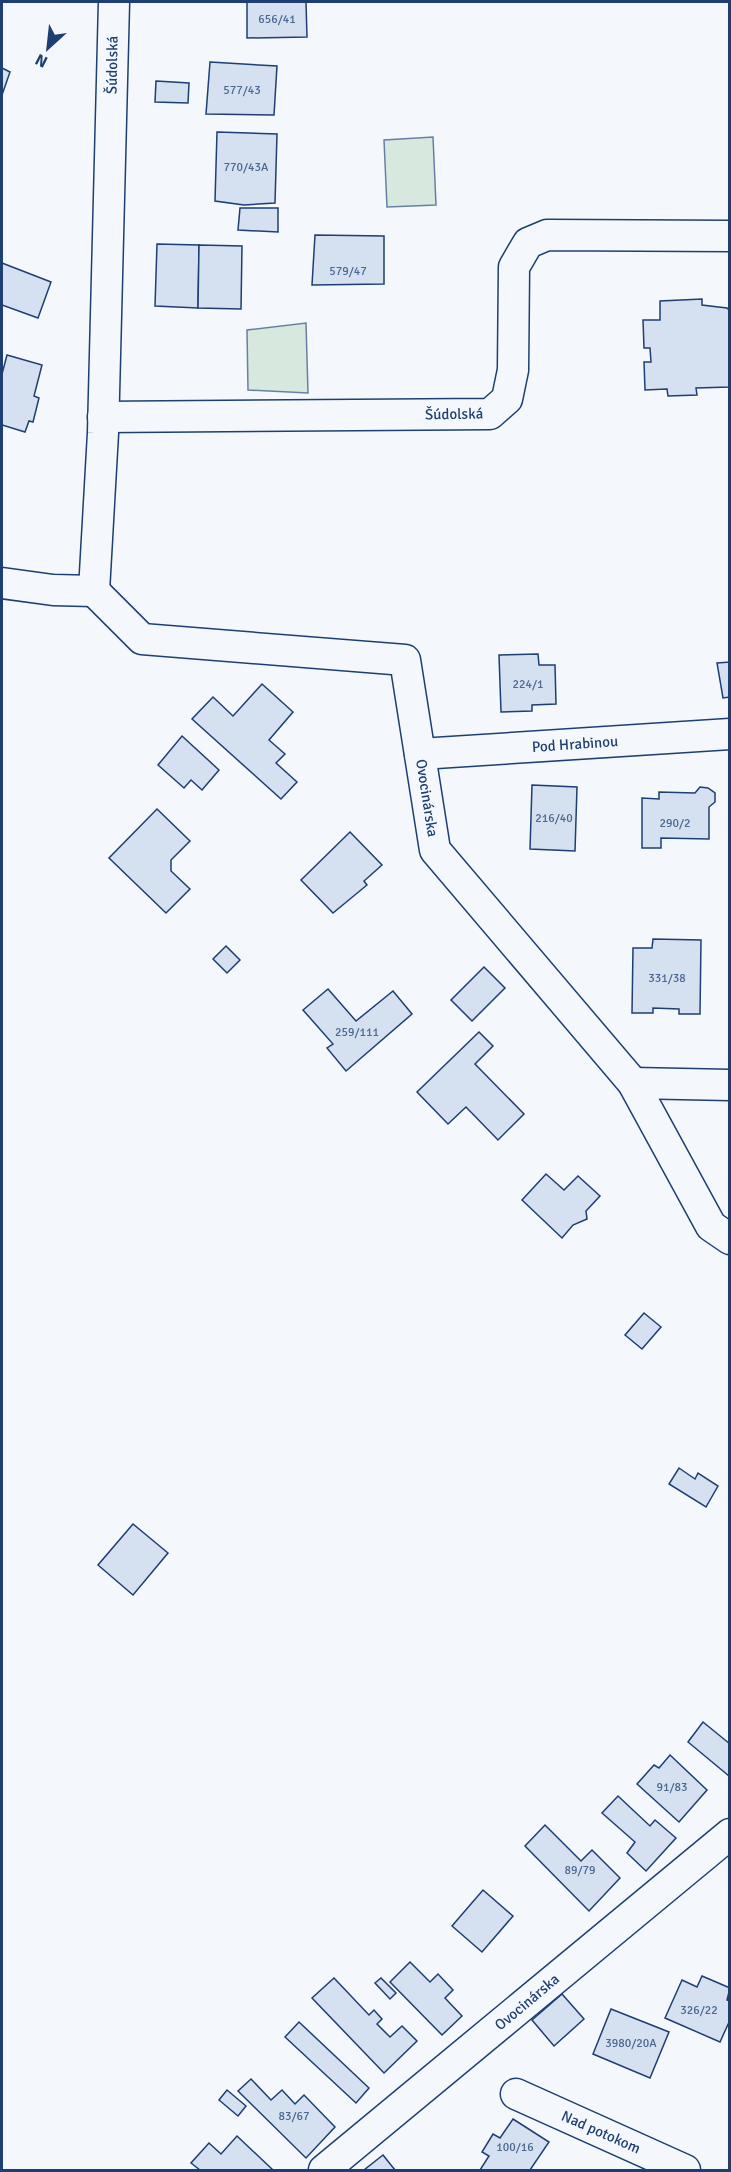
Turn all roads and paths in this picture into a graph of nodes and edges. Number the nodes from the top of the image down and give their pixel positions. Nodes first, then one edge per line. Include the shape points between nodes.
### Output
1 (114, 2) edge
2 (729, 236) edge
3 (104, 417) junction
4 (2, 583) edge
5 (94, 591) junction
6 (729, 734) edge
7 (420, 753) junction
8 (633, 1083) junction
9 (729, 1085) edge
10 (729, 1239) edge
11 (729, 1834) edge
12 (516, 2094) dead end
13 (324, 2170) edge
14 (686, 2170) edge

1 - 3 street, Šúdolská
2 - 3 street, Šúdolská via 547,235 528,243 514,267 513,370 507,399 490,414
3 - 5 street, Šúdolská
4 - 5 street
5 - 7 street, Ovocinárska via 142,639 405,660
6 - 7 street, Pod Hrabinou
7 - 8 street, Ovocinárska via 435,850
8 - 9 street
8 - 10 street, Ovocinárska via 711,1226
11 - 13 street, Ovocinárska
12 - 14 street, Nad potokom

